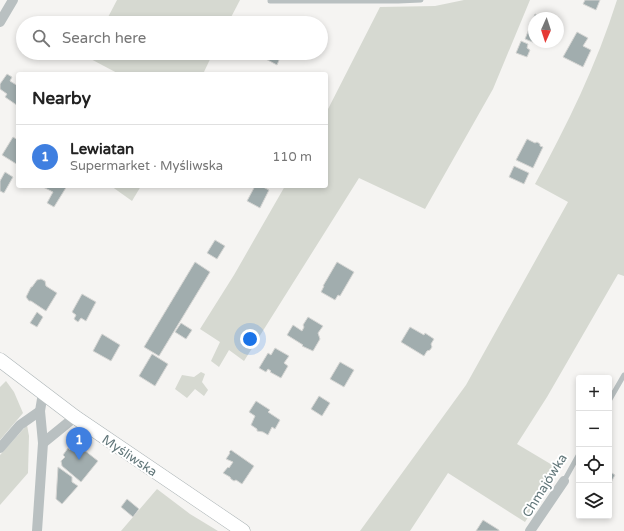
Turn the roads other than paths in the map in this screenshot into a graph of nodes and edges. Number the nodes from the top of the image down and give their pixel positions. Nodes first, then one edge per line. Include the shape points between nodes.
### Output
1 (13, 0) edge
2 (421, 0) edge
3 (270, 1) edge
4 (0, 22) edge
5 (0, 360) edge
6 (624, 375) edge
7 (43, 394) junction
8 (612, 396) edge
9 (40, 411) junction
10 (75, 417) junction
11 (43, 443) junction
12 (0, 448) edge
13 (576, 459) edge
14 (564, 481) joint
15 (36, 531) edge
16 (243, 531) edge
17 (530, 531) edge

1 - 4 street
2 - 3 lane
5 - 7 street, Myśliwska
6 - 8 lane
7 - 9 street
7 - 10 street, Myśliwska
9 - 11 street
9 - 12 street via 20,424
10 - 11 street
10 - 16 street, Myśliwska
11 - 15 street
13 - 14 lane, Chmajówka
14 - 17 street, Chmajówka

